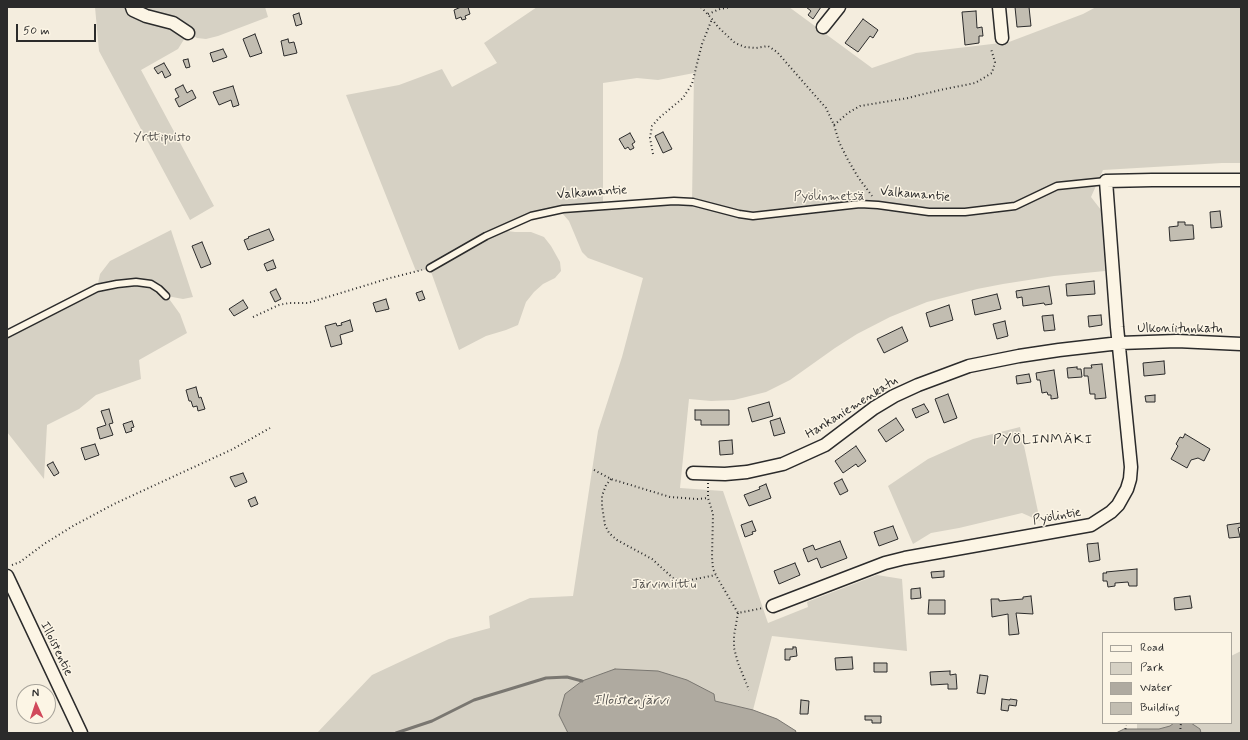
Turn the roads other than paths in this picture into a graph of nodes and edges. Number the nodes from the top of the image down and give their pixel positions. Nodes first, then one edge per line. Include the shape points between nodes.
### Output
1 (132, 7) edge
2 (839, 7) edge
3 (999, 7) edge
4 (823, 27) dead end
5 (188, 33) dead end
6 (1002, 38) dead end
7 (1241, 180) edge
8 (1106, 181) junction
9 (430, 268) road end
10 (166, 296) dead end
11 (7, 334) edge
12 (1120, 343) junction
13 (1241, 344) edge
14 (693, 473) dead end
15 (7, 576) edge
16 (769, 607) road end
17 (81, 733) edge

1 - 5 street via 146,16 172,23
2 - 4 street
3 - 6 street
7 - 8 street, Valkamantie
8 - 9 lane, Valkamantie via 1056,186 1015,206 964,212 929,212 860,204 753,216 693,202 674,201 551,210 486,236
8 - 12 street, Pyölintie
10 - 11 lane via 151,284 136,282 97,288
12 - 13 street, Ulkoniitunkatu via 1177,341
12 - 14 street, Hankaniemenkatu via 1032,354 969,366 894,396 825,444 783,464 747,472
12 - 16 street, Pyölintie via 1131,467 1125,493 1111,512 1084,526 885,563
15 - 17 street, Illoistentie

